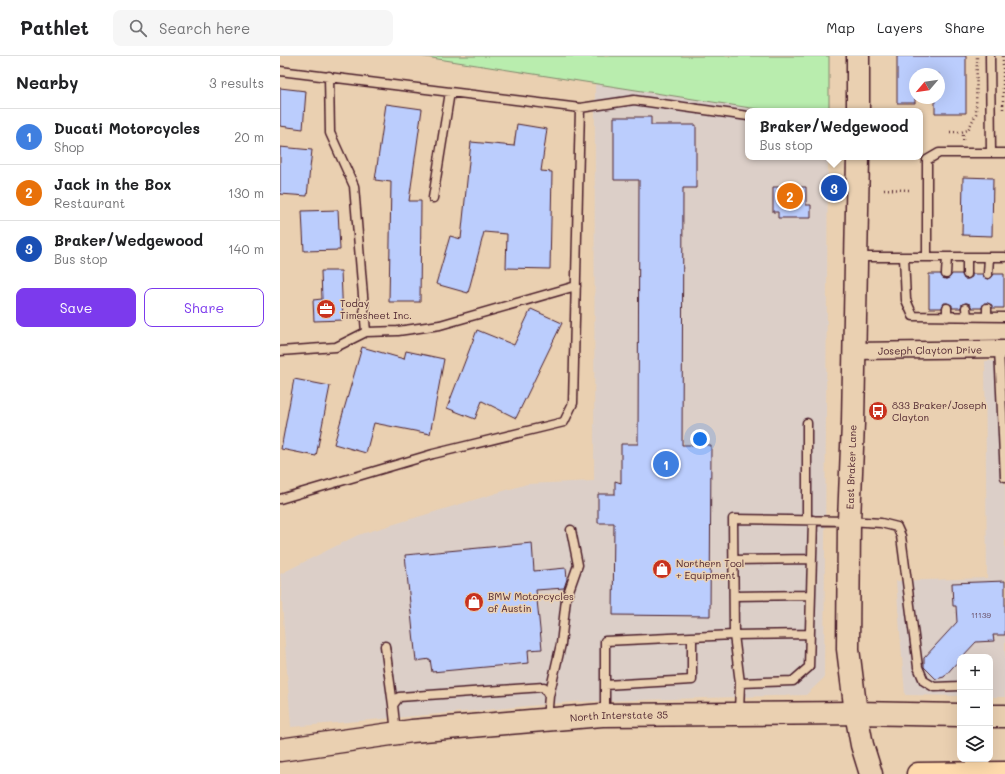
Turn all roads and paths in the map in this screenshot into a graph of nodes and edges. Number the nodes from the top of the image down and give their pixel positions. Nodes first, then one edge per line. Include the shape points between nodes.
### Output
1 (858, 56) edge
2 (977, 56) edge
3 (990, 56) edge
4 (1003, 56) edge
5 (280, 71) edge
6 (330, 76) junction
7 (450, 92) junction
8 (580, 108) junction
9 (858, 108) edge
10 (745, 116) edge
11 (1003, 117) dead end
12 (950, 132) dead end
13 (963, 132) junction
14 (963, 140) dead end
15 (991, 153) junction
16 (1005, 153) edge
17 (858, 160) edge
18 (884, 189) dead end
19 (909, 190) dead end
20 (433, 198) dead end
21 (857, 257) junction
22 (904, 257) junction
23 (927, 257) junction
24 (947, 257) junction
25 (967, 257) junction
26 (989, 257) junction
27 (1005, 257) edge
28 (946, 274) dead end
29 (966, 274) dead end
30 (988, 274) dead end
31 (576, 286) junction
32 (966, 308) dead end
33 (987, 308) dead end
34 (967, 317) junction
35 (987, 317) junction
36 (1005, 318) edge
37 (366, 332) junction
38 (1002, 349) edge
39 (280, 350) edge
40 (854, 351) junction
41 (1003, 391) edge
42 (807, 423) dead end
43 (1005, 477) edge
44 (280, 498) edge
45 (810, 520) junction
46 (849, 521) junction
47 (571, 530) dead end
48 (812, 559) junction
49 (734, 560) junction
50 (811, 595) junction
51 (734, 596) junction
52 (734, 634) junction
53 (810, 634) junction
54 (692, 637) junction
55 (385, 646) dead end
56 (740, 683) junction
57 (605, 685) junction
58 (957, 686) edge
59 (549, 696) junction
60 (394, 705) junction
61 (856, 713) junction
62 (739, 714) junction
63 (605, 715) junction
64 (957, 715) edge
65 (993, 716) edge
66 (1005, 716) edge
67 (547, 720) junction
68 (396, 733) junction
69 (280, 750) edge
70 (1005, 773) edge
71 (871, 774) edge
72 (918, 774) edge

1 - 9 main road
2 - 13 path via 976,114 968,130
3 - 15 lane
4 - 11 path
5 - 6 lane
6 - 7 lane
6 - 37 lane via 330,133 354,186
7 - 8 lane
7 - 20 lane
8 - 10 lane via 634,100
8 - 31 lane
12 - 13 path
13 - 14 path
15 - 16 lane
15 - 23 lane via 939,153 927,160
17 - 21 main road, East Braker Lane
18 - 19 path
21 - 22 lane
21 - 40 main road, East Braker Lane
22 - 23 lane
22 - 34 lane via 906,300 913,316 947,312
23 - 24 lane
24 - 25 lane
24 - 28 lane
25 - 26 lane
25 - 29 lane
26 - 27 lane
26 - 30 lane
31 - 37 lane via 440,325 398,331
31 - 44 lane via 573,403 564,422 433,454
32 - 34 lane
33 - 35 lane
34 - 35 lane
35 - 36 lane
37 - 39 lane via 336,347
38 - 40 street, Joseph Clayton Drive
38 - 41 lane
40 - 46 main road, East Braker Lane
41 - 43 lane
42 - 45 lane
45 - 46 lane
45 - 48 lane
45 - 49 lane via 733,519
46 - 58 lane via 897,527 901,536 918,667 924,681 934,687
46 - 61 main road, East Braker Lane via 848,649
47 - 59 lane via 578,565 566,599 561,644
48 - 49 lane
48 - 50 lane
49 - 51 lane
50 - 51 lane
50 - 53 lane
51 - 52 lane
52 - 53 lane
52 - 54 lane
52 - 56 lane
53 - 56 lane via 809,666 793,681
54 - 57 lane via 692,680
54 - 57 lane via 605,641
55 - 60 lane
56 - 62 lane
57 - 63 lane
59 - 60 lane via 544,687 400,697
59 - 67 lane
60 - 68 lane
61 - 62 main road, North Interstate 35
61 - 64 main road, North Interstate 35
61 - 71 main road, East Braker Lane
62 - 63 main road, North Interstate 35
63 - 67 main road, North Interstate 35
65 - 66 main road
67 - 68 main road, North Interstate 35
68 - 69 main road, North Interstate 35
70 - 72 highway

